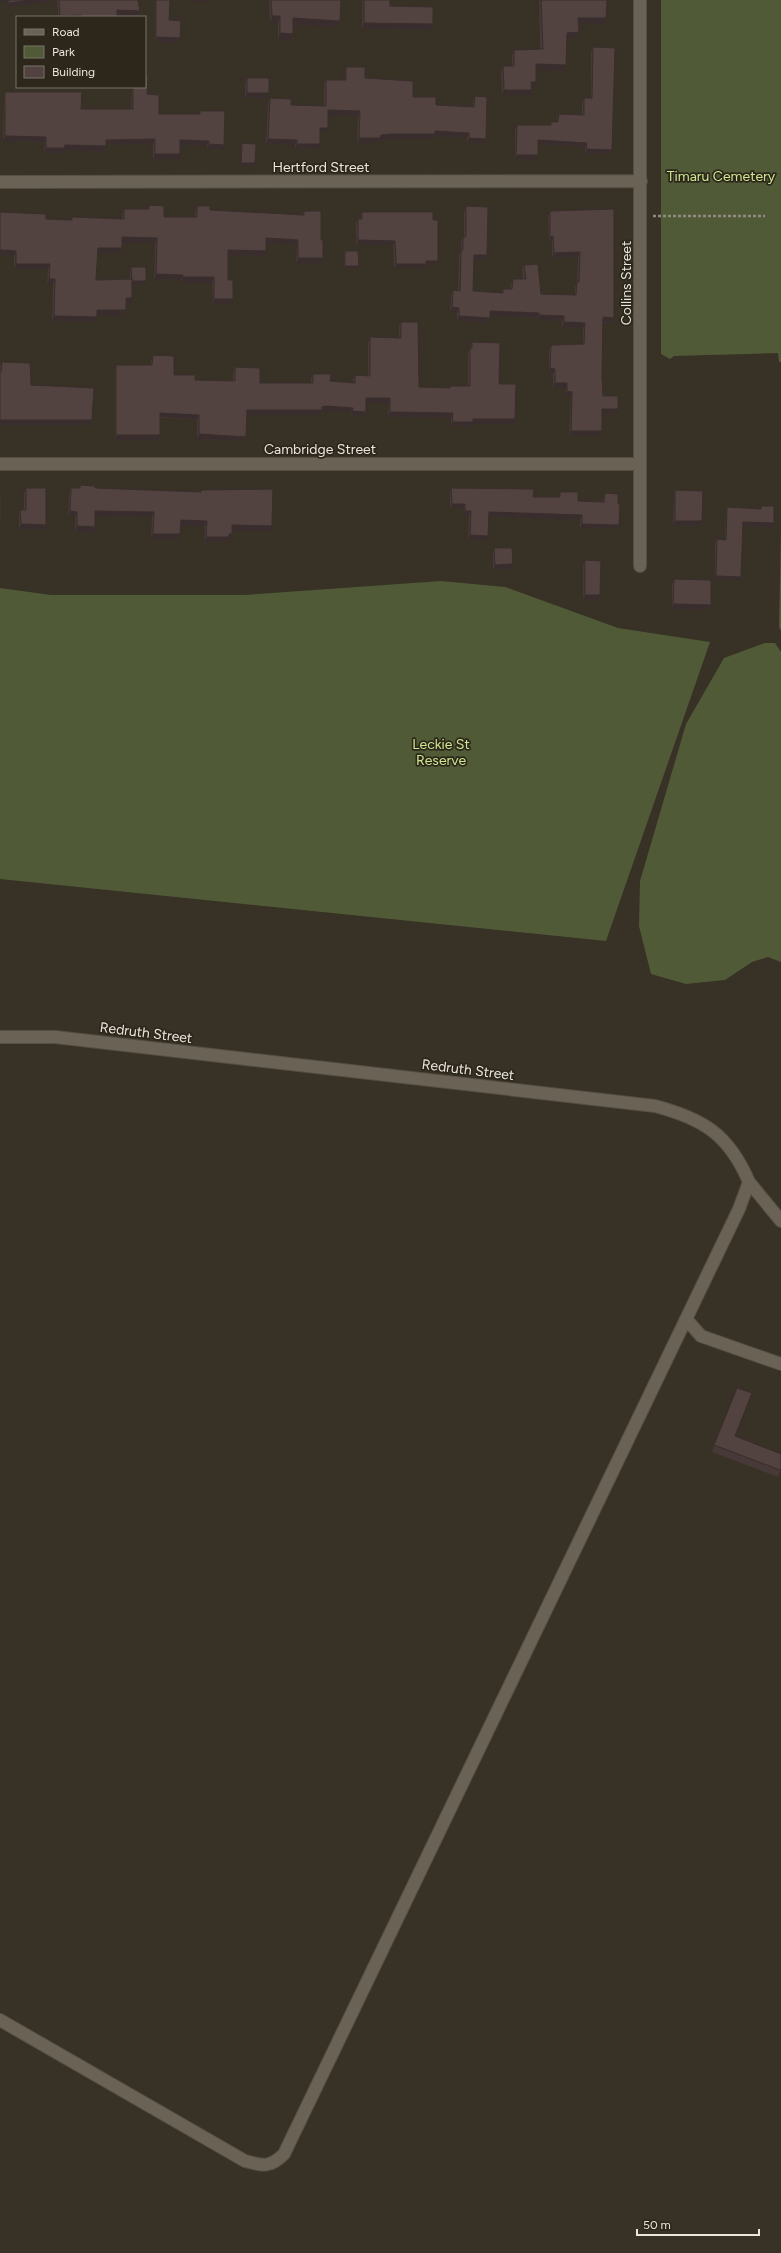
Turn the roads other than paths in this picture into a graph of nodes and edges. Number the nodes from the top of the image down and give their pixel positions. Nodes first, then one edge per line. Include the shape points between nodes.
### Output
1 (640, 0) edge
2 (641, 181) junction
3 (0, 182) edge
4 (0, 464) edge
5 (640, 464) junction
6 (640, 566) dead end
7 (0, 1037) edge
8 (750, 1182) junction
9 (781, 1221) edge
10 (686, 1319) junction
11 (781, 1364) edge
12 (0, 2020) edge

1 - 2 street, Collins Street
2 - 3 street, Hertford Street
2 - 5 street, Collins Street
4 - 5 street, Cambridge Street
5 - 6 street, Collins Street
7 - 8 street, Redruth Street via 55,1037 654,1106 676,1112 712,1130 728,1144 740,1160
8 - 9 street, Redruth Street
8 - 10 street
10 - 11 street via 701,1336
10 - 12 street via 284,2154 274,2163 260,2165 245,2162

